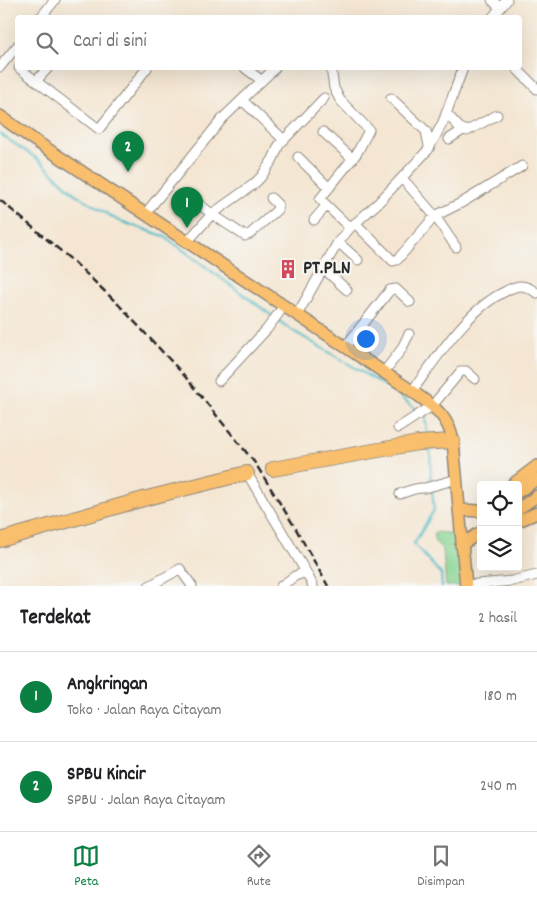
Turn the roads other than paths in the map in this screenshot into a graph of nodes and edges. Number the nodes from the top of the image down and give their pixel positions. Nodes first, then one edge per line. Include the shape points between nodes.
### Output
1 (55, 0) edge
2 (492, 0) edge
3 (507, 0) edge
4 (500, 8) junction
5 (42, 15) edge
6 (494, 15) edge
7 (15, 48) edge
8 (2, 62) edge
9 (15, 66) edge
10 (22, 70) edge
11 (46, 70) edge
12 (145, 70) edge
13 (248, 70) edge
14 (273, 70) edge
15 (331, 70) edge
16 (461, 70) edge
17 (518, 70) edge
18 (37, 80) junction
19 (261, 80) junction
20 (537, 89) edge
21 (324, 98) dead end
22 (391, 98) dead end
23 (242, 100) junction
24 (446, 113) junction
25 (496, 115) dead end
26 (0, 116) edge
27 (463, 130) junction
28 (323, 132) dead end
29 (449, 139) dead end
30 (284, 140) junction
31 (426, 151) junction
32 (298, 157) dead end
33 (353, 159) junction
34 (522, 166) dead end
35 (402, 178) junction
36 (329, 188) junction
37 (191, 198) dead end
38 (271, 198) dead end
39 (326, 206) junction
40 (145, 214) junction
41 (212, 214) junction
42 (434, 216) junction
43 (314, 220) dead end
44 (352, 226) junction
45 (187, 242) junction
46 (338, 242) junction
47 (456, 247) dead end
48 (358, 260) dead end
49 (323, 268) junction
50 (347, 290) dead end
51 (537, 293) edge
52 (410, 302) dead end
53 (281, 310) junction
54 (297, 314) junction
55 (409, 334) dead end
56 (345, 347) junction
57 (384, 372) junction
58 (475, 379) dead end
59 (219, 381) dead end
60 (412, 391) junction
61 (429, 408) junction
62 (398, 428) dead end
63 (453, 441) junction
64 (537, 466) edge
65 (273, 469) dead end
66 (247, 473) joint
67 (457, 479) junction
68 (537, 479) edge
69 (517, 481) edge
70 (522, 489) edge
71 (400, 494) dead end
72 (537, 496) edge
73 (522, 506) edge
74 (460, 510) junction
75 (477, 511) edge
76 (537, 513) edge
77 (522, 519) edge
78 (477, 534) edge
79 (0, 540) edge
80 (461, 544) junction
81 (306, 572) junction
82 (537, 575) edge
83 (466, 585) edge
84 (149, 586) edge
85 (192, 586) edge
86 (280, 586) edge
87 (313, 586) edge

1 - 5 street
2 - 4 street
3 - 4 street
4 - 6 street
7 - 8 street
8 - 9 street
10 - 18 street
11 - 18 street
12 - 18 street via 98,129
13 - 19 street
14 - 19 street
15 - 33 street via 340,100 370,130
16 - 24 street
17 - 20 street
19 - 23 street
21 - 30 street
22 - 31 street via 426,131
23 - 30 street
23 - 40 street via 206,137
24 - 27 street
24 - 31 street
25 - 27 street via 467,131
26 - 40 main road
27 - 29 street
28 - 33 street
30 - 41 street via 261,177
31 - 35 street
32 - 36 street
33 - 36 street
34 - 42 street
35 - 42 street
35 - 44 street
36 - 39 street via 320,199
37 - 41 street
38 - 41 street via 278,205 277,210 245,236
39 - 43 street
39 - 44 street
40 - 45 main road
41 - 45 street
42 - 44 street via 393,261
42 - 47 street
44 - 46 street
45 - 53 main road
46 - 48 street
46 - 49 street
49 - 50 street
49 - 54 street
51 - 60 street via 528,287 518,286 484,304 449,342
52 - 56 street via 396,289 390,290
53 - 54 main road
53 - 59 street
54 - 56 main road
55 - 57 street
56 - 57 main road
57 - 60 main road
58 - 61 street via 461,371
60 - 61 main road
61 - 62 street
61 - 63 main road via 443,416
63 - 65 highway via 418,443
63 - 67 main road
64 - 69 main road
66 - 79 highway
66 - 81 street
67 - 71 street
67 - 74 main road
68 - 70 main road
72 - 73 main road
74 - 75 main road
74 - 80 main road
76 - 77 main road
78 - 80 main road
80 - 83 main road
81 - 86 street
81 - 87 street
82 - 83 street
84 - 85 street via 180,569

